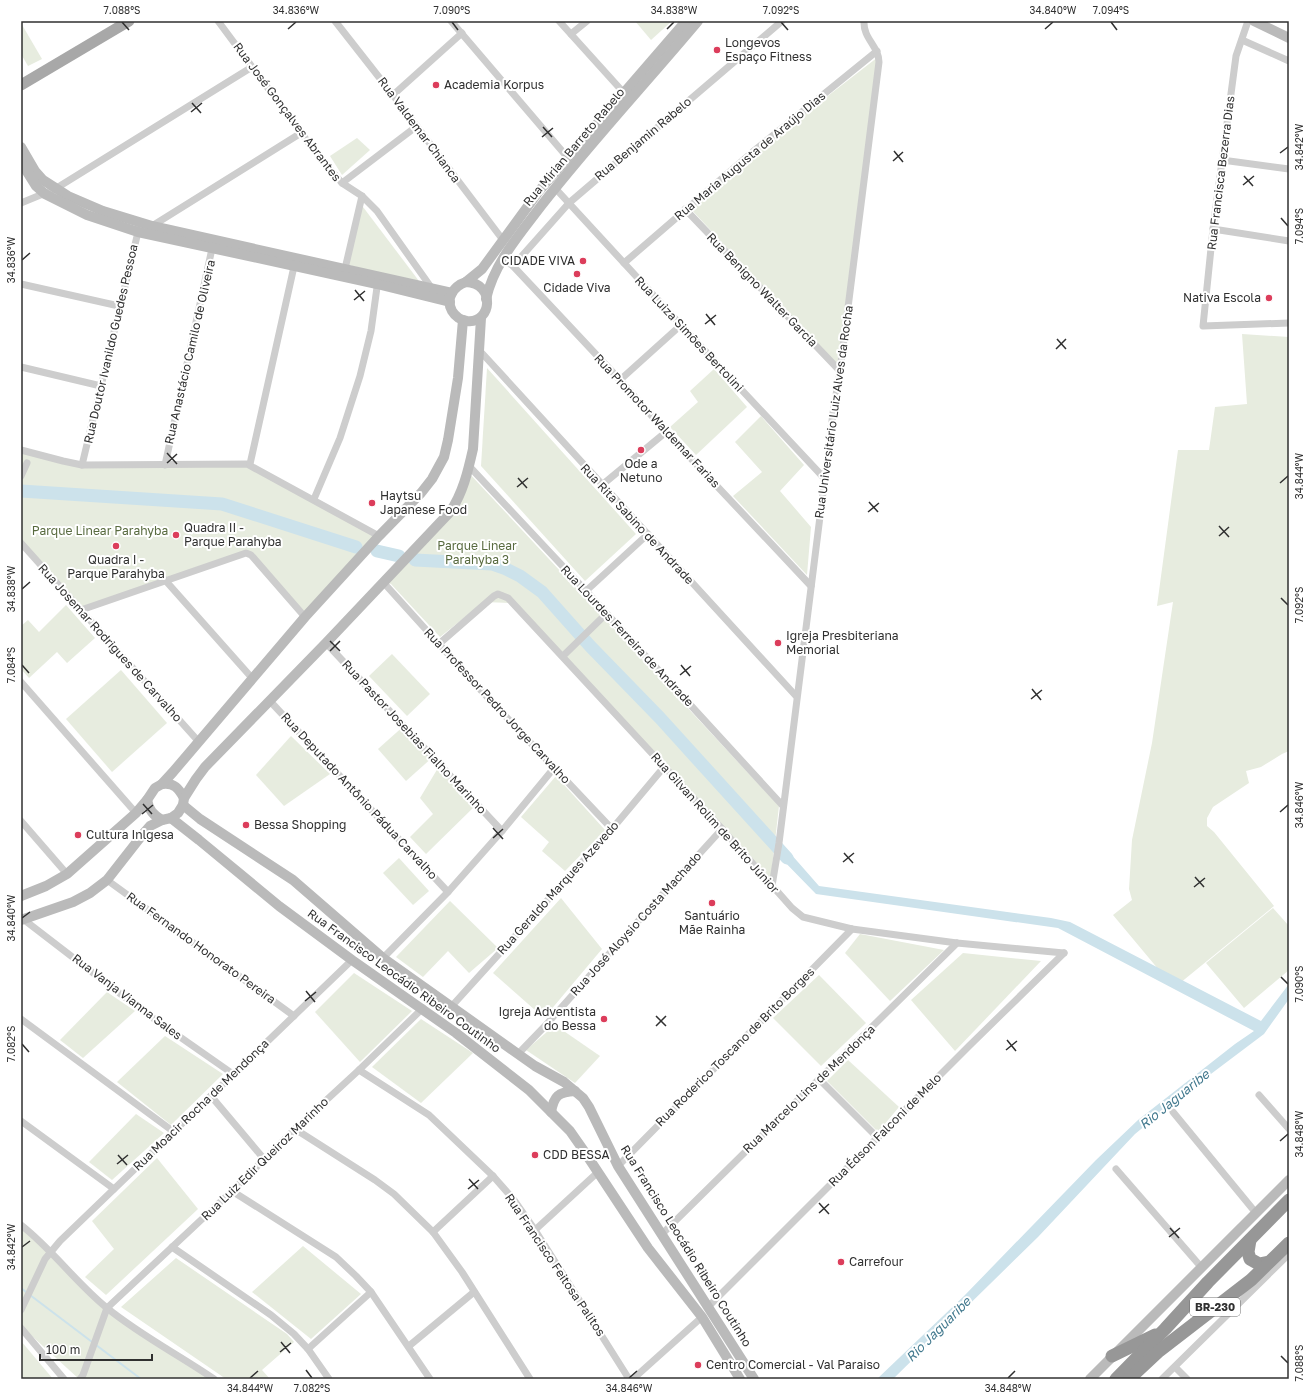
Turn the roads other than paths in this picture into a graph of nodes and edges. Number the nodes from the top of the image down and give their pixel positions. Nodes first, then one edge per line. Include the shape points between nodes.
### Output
1 (129, 21) edge
2 (218, 21) edge
3 (335, 21) edge
4 (451, 21) edge
5 (559, 21) edge
6 (587, 21) edge
7 (686, 21) edge
8 (698, 21) edge
9 (782, 21) edge
10 (864, 21) edge
11 (1248, 21) edge
12 (1254, 21) edge
13 (462, 34) junction
14 (571, 34) junction
15 (1289, 38) edge
16 (1242, 40) junction
17 (877, 51) junction
18 (1289, 61) edge
19 (252, 66) junction
20 (21, 85) edge
21 (624, 94) junction
22 (393, 95) junction
23 (417, 126) junction
24 (301, 133) junction
25 (21, 147) edge
26 (568, 158) junction
27 (1222, 160) junction
28 (21, 162) edge
29 (1289, 169) edge
30 (342, 183) junction
31 (555, 188) junction
32 (55, 189) junction
33 (45, 194) junction
34 (362, 196) junction
35 (21, 203) edge
36 (568, 203) junction
37 (685, 210) junction
38 (152, 226) junction
39 (139, 227) junction
40 (1213, 229) junction
41 (503, 240) junction
42 (1289, 241) edge
43 (214, 243) junction
44 (503, 259) junction
45 (295, 262) junction
46 (624, 263) junction
47 (513, 266) junction
48 (344, 273) junction
49 (378, 280) junction
50 (466, 282) junction
51 (21, 284) edge
52 (433, 290) junction
53 (451, 297) junction
54 (486, 299) junction
55 (119, 306) junction
56 (480, 318) junction
57 (463, 320) junction
58 (1289, 323) edge
59 (681, 326) junction
60 (480, 350) junction
61 (21, 366) edge
62 (840, 371) junction
63 (620, 380) junction
64 (101, 386) junction
65 (666, 432) junction
66 (21, 450) edge
67 (27, 462) dead end
68 (250, 464) junction
69 (82, 465) junction
70 (165, 465) junction
71 (469, 466) junction
72 (21, 476) edge
73 (825, 478) junction
74 (602, 485) junction
75 (314, 500) junction
76 (648, 534) junction
77 (379, 536) junction
78 (21, 543) edge
79 (165, 580) junction
80 (383, 582) junction
81 (811, 586) junction
82 (586, 591) junction
83 (81, 610) junction
84 (606, 614) junction
85 (306, 617) junction
86 (326, 643) junction
87 (440, 644) junction
88 (563, 656) junction
89 (252, 678) junction
90 (21, 682) edge
91 (796, 696) junction
92 (270, 700) junction
93 (199, 742) junction
94 (664, 767) junction
95 (554, 768) junction
96 (162, 784) junction
97 (147, 800) junction
98 (184, 802) junction
99 (783, 806) junction
100 (136, 812) junction
101 (167, 819) junction
102 (21, 821) edge
103 (612, 829) junction
104 (722, 829) junction
105 (502, 831) junction
106 (67, 874) junction
107 (108, 880) junction
108 (772, 886) junction
109 (448, 892) junction
110 (21, 896) edge
111 (22, 919) edge
112 (852, 929) junction
113 (957, 943) junction
114 (1064, 953) joint
115 (383, 958) junction
116 (352, 960) junction
117 (451, 1007) junction
118 (422, 1008) junction
119 (294, 1016) junction
120 (21, 1019) edge
121 (518, 1054) junction
122 (359, 1070) junction
123 (232, 1074) junction
124 (819, 1079) junction
125 (575, 1091) junction
126 (1259, 1095) dead end
127 (211, 1096) junction
128 (552, 1112) junction
129 (1173, 1112) dead end
130 (21, 1121) edge
131 (295, 1129) junction
132 (1289, 1129) edge
133 (174, 1132) junction
134 (878, 1138) junction
135 (264, 1159) junction
136 (618, 1166) junction
137 (1116, 1169) dead end
138 (598, 1172) junction
139 (493, 1176) junction
140 (1289, 1180) edge
141 (114, 1189) junction
142 (232, 1191) junction
143 (1289, 1200) edge
144 (1256, 1213) junction
145 (21, 1225) edge
146 (535, 1230) junction
147 (433, 1232) junction
148 (662, 1235) junction
149 (1250, 1240) junction
150 (1289, 1243) edge
151 (172, 1247) junction
152 (51, 1251) junction
153 (1289, 1254) edge
154 (1269, 1262) junction
155 (1202, 1268) junction
156 (371, 1292) junction
157 (474, 1292) junction
158 (708, 1307) junction
159 (107, 1308) junction
160 (21, 1310) edge
161 (702, 1317) junction
162 (21, 1328) edge
163 (1165, 1329) junction
164 (409, 1346) junction
165 (308, 1349) junction
166 (1112, 1356) junction
167 (1175, 1366) junction
168 (636, 1378) edge
169 (64, 1379) edge
170 (80, 1379) edge
171 (214, 1379) edge
172 (329, 1379) edge
173 (430, 1379) edge
174 (530, 1379) edge
175 (740, 1379) edge
176 (754, 1379) edge
177 (1090, 1379) edge
178 (1116, 1379) edge
179 (1130, 1379) edge
180 (1162, 1379) edge
181 (1187, 1379) edge

1 - 20 main road
2 - 19 street, Rua José Gonçalves Abrantes
3 - 22 street, Rua Valdemar Chianca
4 - 13 street
5 - 14 street
6 - 14 street
7 - 21 main road, Rua Mirian Barreto Rabelo
8 - 31 main road, Rua Mirian Barreto Rabelo
9 - 36 street, Rua Benjamin Rabelo
10 - 17 street via 863,27 867,38
11 - 16 street, Rua Francisca Bezerra Dias
12 - 15 main road
13 - 22 street
13 - 26 street
14 - 21 street
16 - 18 street
16 - 27 street, Rua Francisca Bezerra Dias via 1236,56
17 - 37 street, Rua Maria Augusta de Araújo Dias
17 - 62 street, Rua Universitário Luiz Alves da Rocha via 879,62
19 - 24 street, Rua José Gonçalves Abrantes
19 - 32 street
21 - 26 main road, Rua Mirian Barreto Rabelo
22 - 23 street, Rua Valdemar Chianca
23 - 30 street
23 - 41 street, Rua Valdemar Chianca
24 - 30 street, Rua José Gonçalves Abrantes
24 - 38 street
25 - 32 main road via 35,171
26 - 41 main road, Rua Mirian Barreto Rabelo via 539,191
27 - 29 street
27 - 40 street, Rua Francisca Bezerra Dias
28 - 33 main road via 36,186
30 - 34 street, Rua José Gonçalves Abrantes
31 - 36 street, Rua Luiza Simões Bertolini
31 - 44 main road, Rua Mirian Barreto Rabelo
32 - 33 street
32 - 39 main road
33 - 35 street
33 - 39 main road via 87,215
34 - 48 street
34 - 52 street, Rua José Gonçalves Abrantes via 377,211
36 - 46 street, Rua Luiza Simões Bertolini
36 - 47 street, Rua Benjamin Rabelo
37 - 46 street, Rua Maria Augusta de Araújo Dias
37 - 62 street, Rua Benigno Walter Garcia
38 - 39 main road
38 - 43 main road
39 - 43 main road
39 - 55 street, Rua Doutor Ivanildo Guedes Pessoa
40 - 42 street
40 - 58 street, Rua Francisca Bezerra Dias via 1203,326
41 - 50 main road, Rua Mirian Barreto Rabelo via 482,269
43 - 45 main road
43 - 70 street, Rua Anastácio Camilo de Oliveira
44 - 47 street, Rua Promotor Waldemar Farias
44 - 54 main road, Rua Mirian Barreto Rabelo via 491,282
45 - 48 main road
45 - 68 street
46 - 59 street, Rua Luiza Simões Bertolini
47 - 63 street, Rua Promotor Waldemar Farias
48 - 49 main road
49 - 52 main road
49 - 53 main road
49 - 75 street via 371,331 360,376 340,438
50 - 53 main road via 455,288
50 - 54 main road via 479,285 485,292
51 - 55 street
52 - 53 main road
53 - 57 main road via 451,310
54 - 56 main road via 487,307
55 - 64 street, Rua Doutor Ivanildo Guedes Pessoa
56 - 57 main road via 472,321
56 - 60 main road
57 - 77 main road via 458,378 444,457 426,488
59 - 63 street
59 - 73 street, Rua Luiza Simões Bertolini
60 - 71 main road via 473,449
60 - 74 street, Rua Rita Sabino de Andrade
61 - 64 street
62 - 73 street, Rua Universitário Luiz Alves da Rocha
63 - 65 street, Rua Promotor Waldemar Farias
64 - 69 street, Rua Doutor Ivanildo Guedes Pessoa
65 - 74 street
65 - 81 street, Rua Promotor Waldemar Farias
66 - 69 street
67 - 72 street
68 - 70 street
68 - 75 street
69 - 70 street
71 - 80 main road via 463,487 450,512
71 - 82 street, Rua Lourdes Ferreira de Andrade
73 - 81 street, Rua Universitário Luiz Alves da Rocha
74 - 76 street, Rua Rita Sabino de Andrade
75 - 77 street
76 - 82 street
76 - 91 street, Rua Rita Sabino de Andrade
77 - 85 main road
78 - 83 street, Rua Josemar Rodrigues de Carvalho
79 - 83 street
79 - 85 street via 246,553 251,555
79 - 89 street
80 - 86 main road
80 - 87 street, Rua Professor Pedro Jorge Carvalho
81 - 91 street, Rua Universitário Luiz Alves da Rocha
82 - 84 street, Rua Lourdes Ferreira de Andrade
83 - 93 street, Rua Josemar Rodrigues de Carvalho
84 - 88 street
84 - 99 street, Rua Lourdes Ferreira de Andrade
85 - 89 main road
86 - 92 main road
86 - 105 street, Rua Pastor Josebias Fialho Marinho
87 - 88 street, Rua Gilvan Rolim de Brito Júnior via 498,594 508,598
87 - 95 street, Rua Professor Pedro Jorge Carvalho
88 - 94 street, Rua Gilvan Rolim de Brito Júnior
89 - 93 main road
90 - 100 street
91 - 99 street, Rua Universitário Luiz Alves da Rocha
92 - 98 main road via 205,767
92 - 109 street, Rua Deputado Antônio Pádua Carvalho
93 - 96 main road
94 - 103 street, Rua Geraldo Marques Azevedo
94 - 104 street, Rua Gilvan Rolim de Brito Júnior
95 - 103 street, Rua Professor Pedro Jorge Carvalho
95 - 105 street
96 - 97 main road via 155,788
96 - 98 main road via 177,787
97 - 100 main road
97 - 101 main road via 152,813
98 - 101 main road via 178,813
98 - 115 main road, Rua Francisco Leocádio Ribeiro Coutinho via 200,819 293,880
99 - 108 street, Rua Universitário Luiz Alves da Rocha
100 - 106 main road
101 - 107 main road via 150,826
101 - 116 main road, Rua Francisco Leocádio Ribeiro Coutinho via 199,840 279,906
102 - 106 street
103 - 117 street, Rua Geraldo Marques Azevedo
104 - 108 street, Rua Gilvan Rolim de Brito Júnior
104 - 121 street, Rua José Aloysio Costa Machado
105 - 109 street
106 - 110 main road
107 - 111 main road via 78,900
107 - 119 street, Rua Fernando Honorato Pereira
108 - 112 street, Rua Gilvan Rolim de Brito Júnior via 802,917
109 - 115 street
111 - 123 street, Rua Vanja Vianna Sales via 140,1009
112 - 113 street, Rua Gilvan Rolim de Brito Júnior
112 - 136 street, Rua Roderico Toscano de Brito Borges
113 - 114 street, Rua Gilvan Rolim de Brito Júnior
113 - 124 street, Rua Marcelo Lins de Mendonça
114 - 134 street, Rua Édson Falconi de Melo
115 - 117 main road, Rua Francisco Leocádio Ribeiro Coutinho
116 - 118 main road, Rua Francisco Leocádio Ribeiro Coutinho
116 - 119 street, Rua Moacir Rocha de Mendonça
117 - 121 main road, Rua Francisco Leocádio Ribeiro Coutinho
118 - 122 street, Rua Luiz Edir Queiroz Marinho
118 - 128 main road, Rua Francisco Leocádio Ribeiro Coutinho via 529,1090
119 - 123 street, Rua Moacir Rocha de Mendonça
120 - 133 street
121 - 125 main road, Rua Francisco Leocádio Ribeiro Coutinho
122 - 131 street, Rua Luiz Edir Queiroz Marinho
122 - 139 street, Rua Francisco Feitosa Palitos via 429,1115
123 - 127 street, Rua Moacir Rocha de Mendonça
124 - 134 street
124 - 148 street, Rua Marcelo Lins de Mendonça
125 - 128 main road via 557,1096
125 - 136 main road, Rua Francisco Leocádio Ribeiro Coutinho via 583,1098 595,1117
126 - 132 street
127 - 133 street, Rua Moacir Rocha de Mendonça
127 - 135 street
128 - 138 main road, Rua Francisco Leocádio Ribeiro Coutinho via 570,1131
129 - 144 street
130 - 141 street
131 - 135 street, Rua Luiz Edir Queiroz Marinho
131 - 147 street via 394,1194
133 - 141 street, Rua Moacir Rocha de Mendonça
134 - 158 street, Rua Édson Falconi de Melo
135 - 142 street, Rua Luiz Edir Queiroz Marinho
136 - 148 main road, Rua Francisco Leocádio Ribeiro Coutinho
137 - 155 street
138 - 146 street
138 - 161 main road, Rua Francisco Leocádio Ribeiro Coutinho via 648,1248
139 - 146 street, Rua Francisco Feitosa Palitos
139 - 147 street
140 - 144 main road
141 - 152 street, Rua Moacir Rocha de Mendonça
142 - 151 street, Rua Luiz Edir Queiroz Marinho
142 - 156 street via 336,1258
143 - 149 highway, BR-230
144 - 155 main road
145 - 152 street
146 - 168 street, Rua Francisco Feitosa Palitos
147 - 157 street
148 - 158 main road, Rua Francisco Leocádio Ribeiro Coutinho
149 - 154 highway via 1250,1259 1259,1264
149 - 163 highway, BR-230
150 - 154 highway, BR-230
151 - 159 street, Rua Luiz Edir Queiroz Marinho
151 - 165 street via 271,1315
152 - 159 street
152 - 160 street, Rua Moacir Rocha de Mendonça
153 - 167 street
154 - 179 highway, BR-230 via 1160,1351
155 - 166 main road
156 - 164 street
156 - 165 street
157 - 164 street
157 - 174 street
158 - 176 main road, Rua Francisco Leocádio Ribeiro Coutinho
159 - 170 street
159 - 171 street
161 - 168 street via 667,1353
161 - 175 main road, Rua Francisco Leocádio Ribeiro Coutinho
162 - 169 street
163 - 166 highway
163 - 178 highway, BR-230
164 - 173 street
165 - 172 street
166 - 177 main road
167 - 180 street
167 - 181 street

